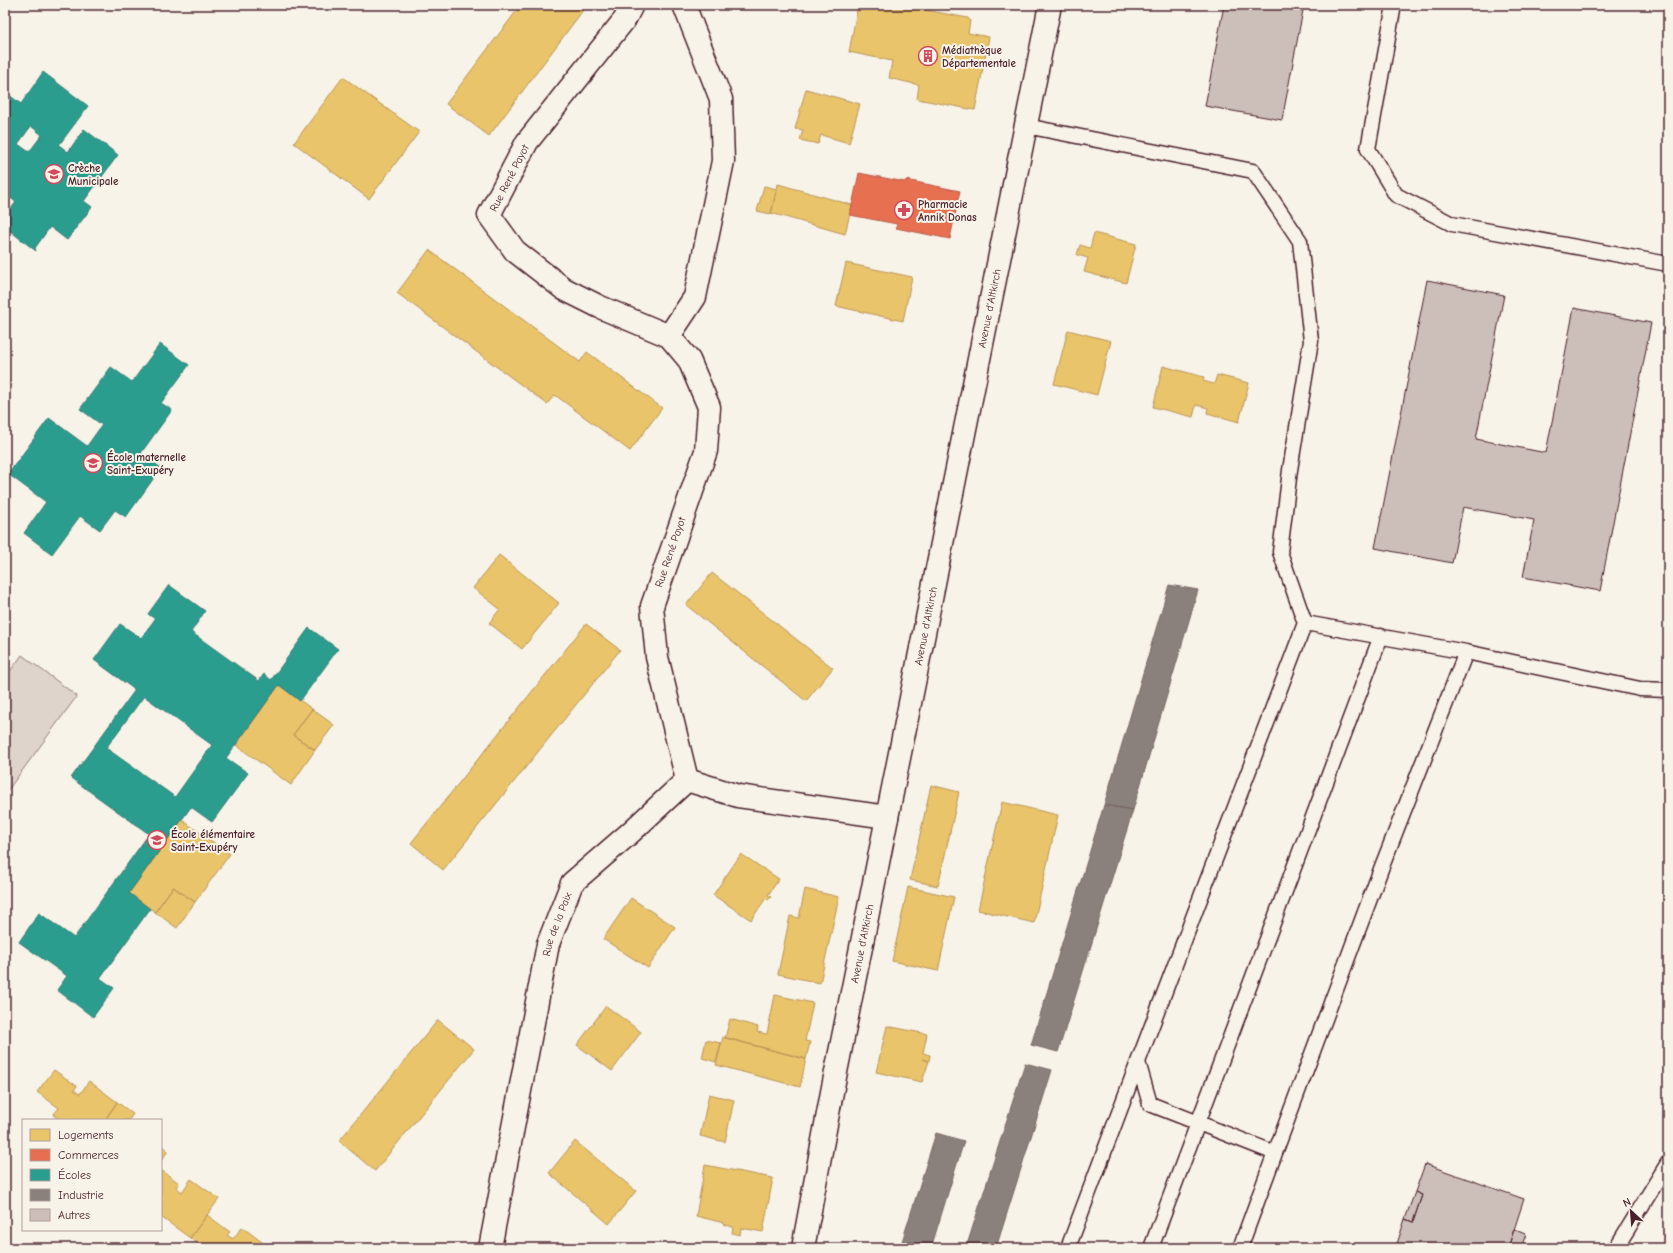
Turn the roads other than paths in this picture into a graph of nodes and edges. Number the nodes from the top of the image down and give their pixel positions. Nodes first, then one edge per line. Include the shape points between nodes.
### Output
1 (632, 5) edge
2 (684, 5) edge
3 (1050, 5) edge
4 (1394, 5) edge
5 (1026, 126) junction
6 (1668, 264) edge
7 (669, 336) junction
8 (1305, 623) junction
9 (1381, 636) junction
10 (1466, 652) junction
11 (1668, 690) edge
12 (687, 780) junction
13 (887, 817) junction
14 (1138, 1062) junction
15 (1198, 1123) junction
16 (1275, 1153) junction
17 (1668, 1163) edge
18 (490, 1248) edge
19 (803, 1248) edge
20 (1068, 1248) edge
21 (1151, 1248) edge
22 (1240, 1248) edge
23 (1616, 1248) edge

1 - 7 street, Rue René Payot via 625,19 527,142 489,215 515,251 564,289
2 - 7 street via 721,99 723,161 695,297
3 - 5 street, Avenue d'Altkirch
4 - 6 lane via 1368,149 1396,195 1452,224
5 - 8 lane via 1253,171 1300,241 1311,341 1290,470 1280,552
5 - 13 street, Avenue d'Altkirch
7 - 12 street, Rue René Payot via 689,360 709,407 706,451 652,606 657,657
8 - 9 lane
8 - 14 lane
9 - 10 lane
9 - 15 lane
10 - 11 lane via 1640,689
10 - 16 lane
12 - 13 street via 738,796
12 - 18 street, Rue de la Paix via 572,883 548,944
13 - 19 street, Avenue d'Altkirch
14 - 15 lane via 1150,1104
14 - 20 lane
15 - 16 lane
15 - 21 lane
16 - 22 lane
17 - 23 lane

